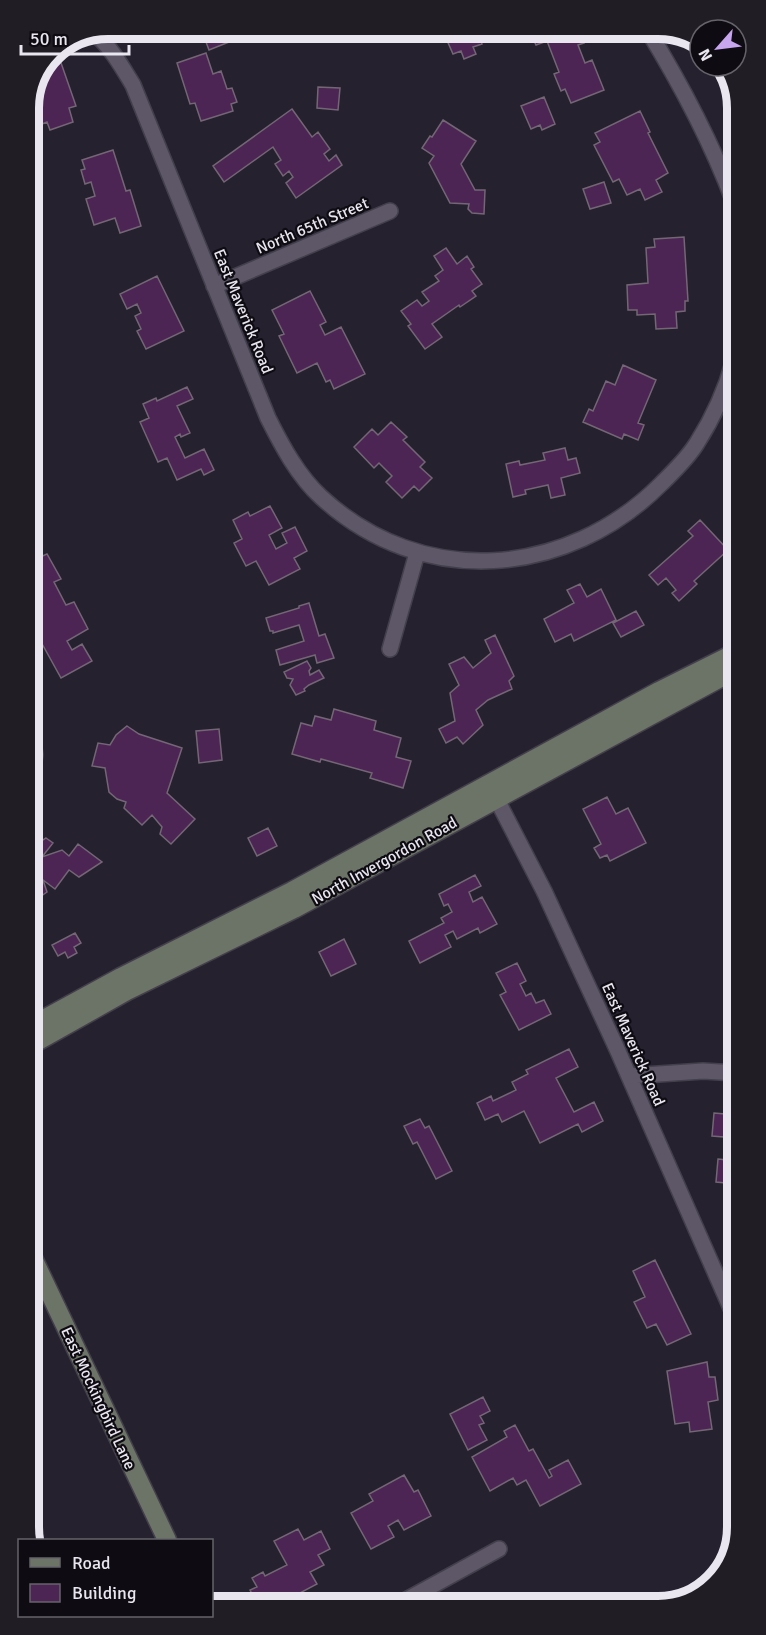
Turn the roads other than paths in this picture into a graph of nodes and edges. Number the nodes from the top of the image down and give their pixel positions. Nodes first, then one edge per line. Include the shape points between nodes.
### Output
1 (653, 39) edge
2 (102, 40) edge
3 (727, 183) edge
4 (390, 212) dead end
5 (214, 286) junction
6 (727, 379) edge
7 (417, 553) junction
8 (390, 649) dead end
9 (727, 657) edge
10 (727, 674) edge
11 (493, 792) junction
12 (39, 1022) edge
13 (39, 1040) edge
14 (727, 1073) edge
15 (629, 1076) junction
16 (39, 1271) edge
17 (727, 1299) edge
18 (167, 1539) edge
19 (499, 1549) dead end
20 (414, 1596) edge

1 - 3 street
2 - 5 street, East Maverick Road via 133,85
4 - 5 street, North 65th Street
5 - 7 street, East Maverick Road via 268,418 305,479 357,525
6 - 7 street, East Maverick Road via 696,445 668,477 644,501 582,540 556,550 500,561 467,561
7 - 8 street
9 - 11 street, North Invergordon Road via 659,691
10 - 11 street, North Invergordon Road
11 - 12 street, North Invergordon Road
11 - 13 street, North Invergordon Road via 294,909 127,991
11 - 15 street, East Maverick Road via 544,891
14 - 15 street
15 - 17 street, East Maverick Road
16 - 18 street, East Mockingbird Lane
19 - 20 street

